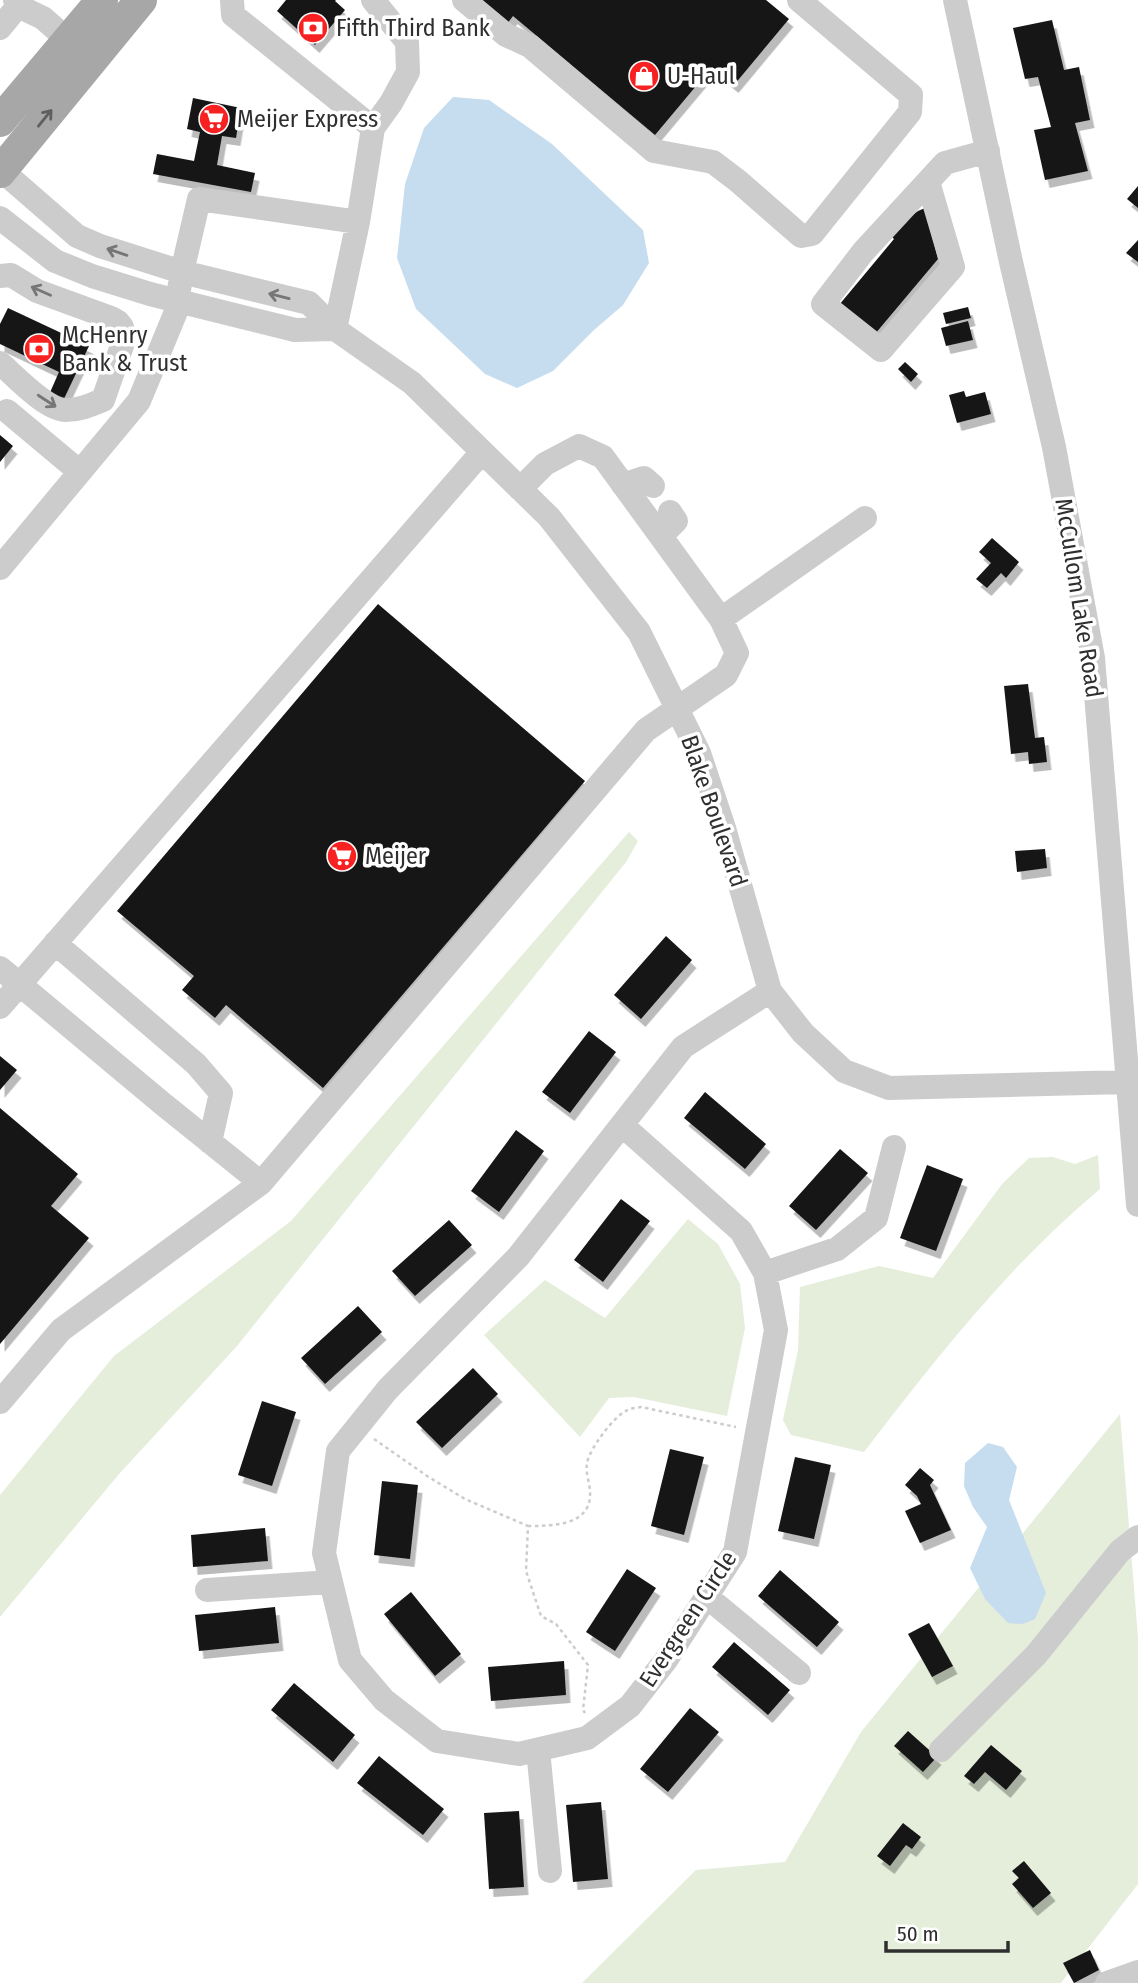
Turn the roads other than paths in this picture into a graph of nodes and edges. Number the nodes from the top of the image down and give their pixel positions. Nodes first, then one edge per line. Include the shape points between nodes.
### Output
1 (102, 0) edge
2 (141, 0) edge
3 (232, 0) edge
4 (373, 0) edge
5 (464, 0) edge
6 (799, 0) edge
7 (955, 0) edge
8 (17, 3) edge
9 (0, 28) edge
10 (68, 40) junction
11 (0, 121) edge
12 (373, 128) junction
13 (988, 151) junction
14 (0, 171) edge
15 (928, 182) junction
16 (0, 218) edge
17 (358, 222) junction
18 (182, 272) junction
19 (0, 276) edge
20 (177, 301) junction
21 (335, 330) junction
22 (0, 363) edge
23 (103, 400) junction
24 (7, 411) dead end
25 (125, 417) junction
26 (482, 452) junction
27 (80, 472) junction
28 (623, 485) junction
29 (653, 486) dead end
30 (520, 489) junction
31 (670, 512) dead end
32 (864, 518) dead end
33 (661, 536) junction
34 (0, 568) edge
35 (721, 619) junction
36 (676, 708) junction
37 (55, 943) junction
38 (0, 968) edge
39 (20, 984) junction
40 (770, 991) junction
41 (0, 1007) edge
42 (1128, 1082) junction
43 (622, 1125) junction
44 (210, 1142) junction
45 (894, 1147) dead end
46 (261, 1183) junction
47 (1138, 1205) edge
48 (765, 1273) junction
49 (0, 1402) edge
50 (1138, 1537) edge
51 (331, 1582) junction
52 (207, 1590) dead end
53 (706, 1596) junction
54 (799, 1672) dead end
55 (538, 1750) junction
56 (941, 1750) dead end
57 (550, 1871) dead end
58 (1134, 1976) edge
59 (1107, 1983) edge

1 - 10 main road
14 -> 2 main road
3 - 12 street via 233,15
4 - 12 street via 407,42 408,72
5 - 6 street via 506,35 530,46 654,151 713,162 802,236 812,234 910,112 911,95
7 - 13 street, McCullom Lake Road
8 - 9 street
8 - 10 street
10 - 11 main road
12 - 17 street
13 - 15 street via 945,163
13 - 42 street, McCullom Lake Road via 1054,447 1094,658
18 -> 14 street, Blake Boulevard via 77,236
15 - 15 street via 823,304 881,350 953,267
16 - 20 street via 55,261
17 - 18 street via 199,199
17 - 21 street
18 - 20 street
21 -> 18 street, Blake Boulevard via 309,303
23 -> 19 street via 124,340 118,322 37,291 11,275
20 - 21 street via 295,330
20 - 25 street via 139,401
21 - 26 street, Blake Boulevard via 412,383
22 -> 23 street via 58,408 83,408
23 - 25 street
24 - 27 street
25 - 27 street
26 - 30 street, Blake Boulevard
26 - 37 street
27 - 34 street
28 - 29 street via 644,478
28 - 30 street via 603,457 579,446 545,464
28 - 33 street
30 - 36 street, Blake Boulevard via 549,517 639,632
31 - 33 street via 676,521
32 - 35 street
33 - 35 street
35 - 36 street via 737,653 726,675
36 - 40 street, Blake Boulevard via 699,753 724,828
36 - 46 street via 646,730
37 - 39 street
37 - 44 street via 196,1064 221,1093
38 - 39 street
39 - 41 street
39 - 44 street
40 - 42 street, Blake Boulevard via 803,1033 844,1071 889,1088
40 - 43 street, Evergreen Circle via 683,1047
42 - 47 street, McCullom Lake Road
43 - 48 street, Evergreen Circle via 741,1231
43 - 51 street, Evergreen Circle via 518,1257 388,1389 338,1451 324,1553
44 - 46 street
45 - 48 street via 876,1218 837,1249
46 - 49 street via 61,1330
48 - 53 street, Evergreen Circle via 776,1330 735,1552
50 - 56 street via 1120,1551 1035,1655
51 - 52 street
51 - 55 street, Evergreen Circle via 350,1660 384,1700 437,1741 519,1754
53 - 54 street
53 - 55 street, Evergreen Circle via 630,1706 587,1738
55 - 57 street
58 - 59 street

